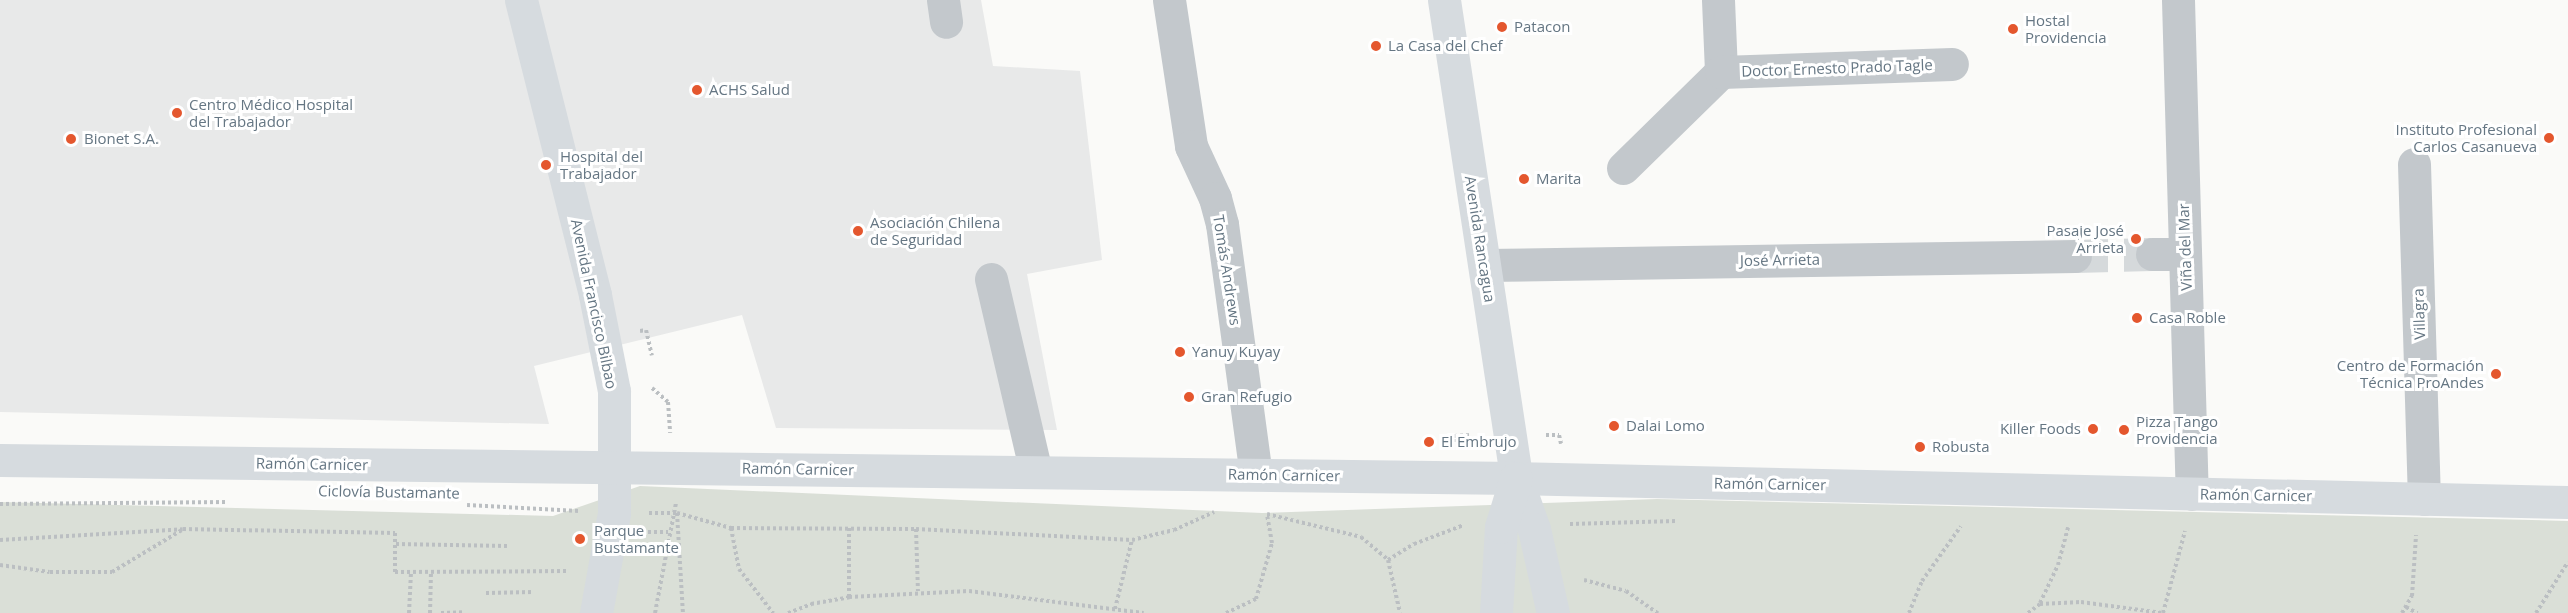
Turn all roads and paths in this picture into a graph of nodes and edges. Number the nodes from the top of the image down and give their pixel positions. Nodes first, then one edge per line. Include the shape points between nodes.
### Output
1 (521, 0) edge
2 (1169, 0) edge
3 (1444, 0) edge
4 (1718, 0) edge
5 (2178, 0) edge
6 (1952, 64) dead end
7 (1721, 72) junction
8 (2414, 164) dead end
9 (1623, 168) dead end
10 (2152, 254) tunnel mouth
11 (2185, 254) junction
12 (2075, 256) tunnel mouth
13 (1485, 265) junction
14 (991, 279) dead end
15 (646, 330) dead end
16 (652, 355) dead end
17 (668, 402) dead end
18 (0, 460) edge
19 (616, 467) junction
20 (672, 468) junction
21 (1036, 472) junction
22 (1256, 474) junction
23 (1516, 478) junction
24 (2192, 494) junction
25 (2424, 499) junction
26 (233, 502) dead end
27 (2568, 502) edge
28 (0, 504) edge
29 (465, 505) dead end
30 (614, 513) junction
31 (677, 513) junction
32 (1267, 514) junction
33 (1961, 525) dead end
34 (1502, 527) junction
35 (2068, 527) dead end
36 (731, 528) junction
37 (849, 528) junction
38 (916, 529) junction
39 (183, 530) junction
40 (2185, 530) dead end
41 (2416, 535) dead end
42 (0, 540) edge
43 (1132, 540) junction
44 (396, 544) junction
45 (507, 546) dead end
46 (1389, 560) junction
47 (2568, 562) edge
48 (0, 565) edge
49 (411, 572) junction
50 (431, 572) junction
51 (605, 574) junction
52 (1580, 579) dead end
53 (918, 591) junction
54 (534, 592) dead end
55 (486, 593) dead end
56 (849, 597) junction
57 (2040, 604) junction
58 (2406, 607) junction
59 (1115, 609) junction
60 (2128, 611) edge
61 (464, 612) edge
62 (409, 613) edge
63 (430, 613) edge
64 (441, 613) edge
65 (596, 613) edge
66 (655, 613) edge
67 (683, 613) edge
68 (773, 613) edge
69 (788, 613) edge
70 (1144, 613) edge
71 (1226, 613) edge
72 (1400, 613) edge
73 (1496, 613) edge
74 (1553, 613) edge
75 (1658, 613) edge
76 (1909, 613) edge
77 (2028, 613) edge
78 (2162, 613) edge
79 (2402, 613) edge
80 (2417, 613) edge
81 (2536, 613) edge

1 - 19 main road, Avenida Francisco Bilbao via 596,295 614,391
2 - 22 street, Tomás Andrews via 1191,147 1215,198 1222,224
3 - 13 main road, Avenida Rancagua
4 - 7 street, Doctor Ernesto Prado Tagle
5 - 11 street, Viña del Mar
6 - 7 street, Doctor Ernesto Prado Tagle
7 - 9 street, Doctor Ernesto Prado Tagle
8 - 25 street, Villagra
10 - 11 street
11 - 24 street, Viña del Mar
12 - 13 street, José Arrieta
13 - 23 main road, Avenida Rancagua
14 - 21 street
15 - 16 path
17 - 20 path
18 - 19 main road, Ramón Carnicer
19 - 20 main road, Ramón Carnicer
19 - 30 main road, Avenida Francisco Bilbao
20 - 21 main road, Ramón Carnicer
20 - 31 path
21 - 22 main road, Ramón Carnicer
22 - 23 main road, Ramón Carnicer
22 - 32 path
22 - 43 path, Ciclovía Bustamante via 1235,499 1208,516 1174,530
23 - 24 main road, Ramón Carnicer
23 - 34 main road, Avenida Rancagua
23 - 74 main road, Avenida Rancagua via 1534,529
24 - 25 main road, Ramón Carnicer
25 - 27 main road, Ramón Carnicer
26 - 28 path
29 - 30 path, Ciclovía Bustamante
30 - 31 path, Ciclovía Bustamante
30 - 51 main road, Avenida Francisco Bilbao
31 - 36 path, Ciclovía Bustamante
31 - 66 path via 668,532
31 - 67 path
32 - 46 path via 1361,537
32 - 71 path via 1272,543 1256,599
33 - 76 path via 1934,561
34 - 46 path via 1467,524 1414,544
34 - 73 main road, Avenida Rancagua
35 - 57 path via 2058,566
36 - 37 path, Ciclovía Bustamante
36 - 68 path via 739,569
37 - 38 path, Ciclovía Bustamante
37 - 56 path
38 - 43 path, Ciclovía Bustamante
38 - 53 path
39 - 42 path
39 - 44 path via 396,533
39 - 48 path via 112,572 50,572
40 - 78 path
41 - 58 path via 2412,596
43 - 59 path
44 - 45 path
44 - 49 path via 395,572
46 - 72 path
47 - 81 path
49 - 50 path
49 - 62 path
50 - 51 path via 557,570
50 - 63 path
51 - 65 main road, Avenida Francisco Bilbao
52 - 75 path via 1626,591
53 - 56 path
53 - 59 path via 969,591
54 - 55 path
56 - 69 path
57 - 60 path via 2081,602
57 - 77 path
58 - 79 path
58 - 80 path
59 - 70 path
60 - 78 path
61 - 64 path

